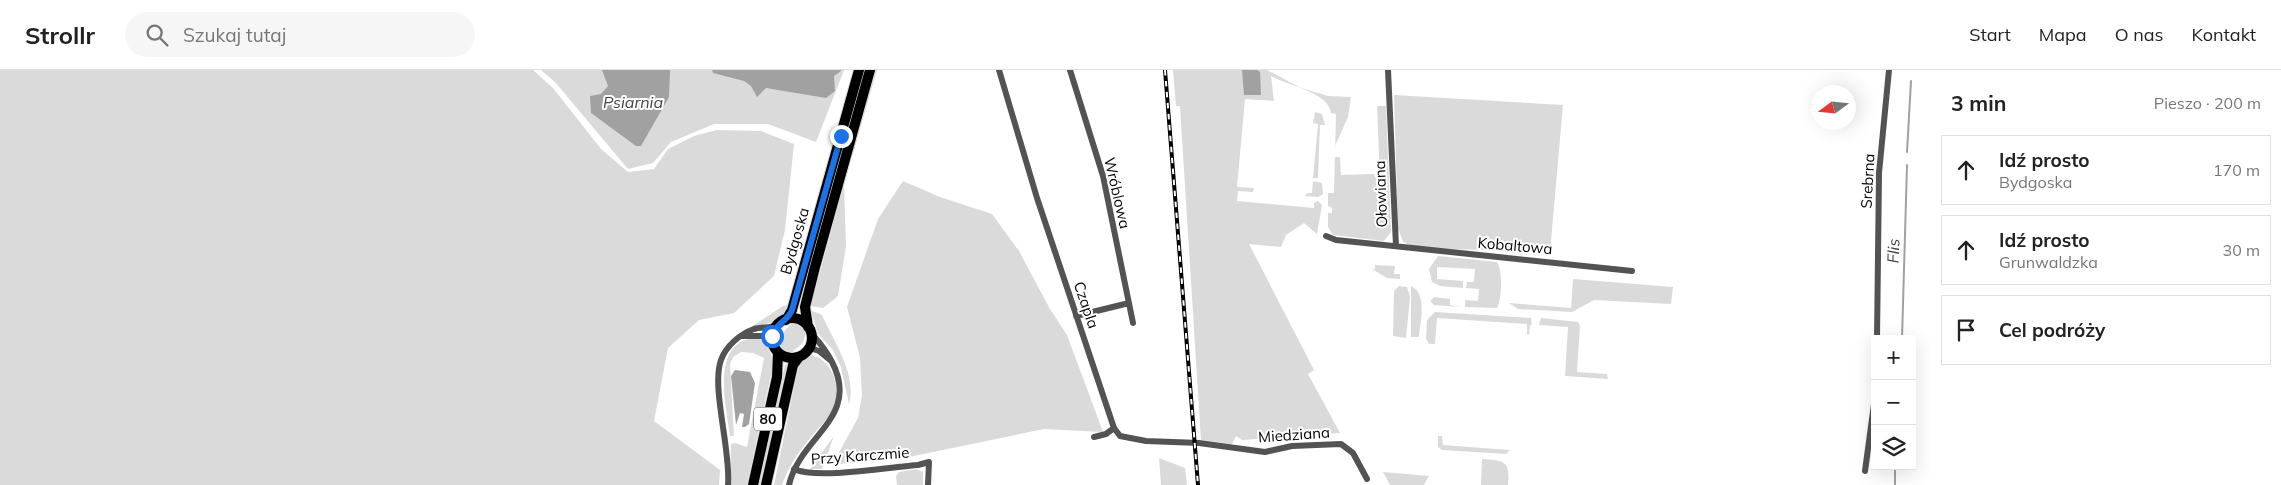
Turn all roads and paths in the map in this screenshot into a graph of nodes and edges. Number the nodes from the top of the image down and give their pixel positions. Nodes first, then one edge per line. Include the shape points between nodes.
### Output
1 (859, 70) edge
2 (870, 70) edge
3 (999, 70) edge
4 (1070, 70) edge
5 (1388, 70) edge
6 (1889, 70) edge
7 (836, 170) junction
8 (1326, 236) dead end
9 (1396, 246) junction
10 (1632, 271) dead end
11 (1128, 303) junction
12 (1076, 316) junction
13 (786, 320) junction
14 (1133, 322) dead end
15 (776, 326) junction
16 (810, 330) junction
17 (1877, 335) edge
18 (742, 336) junction
19 (772, 341) junction
20 (810, 348) junction
21 (778, 353) junction
22 (799, 357) junction
23 (833, 363) junction
24 (1871, 425) edge
25 (1114, 428) junction
26 (1094, 437) dead end
27 (794, 469) junction
28 (1865, 471) dead end
29 (1367, 479) dead end
30 (728, 485) edge
31 (753, 485) edge
32 (766, 485) edge
33 (789, 485) edge
34 (928, 485) edge

1 - 7 main road
2 - 7 main road
3 - 12 street, Czapla
4 - 11 street, Wróblowa via 1103,176
5 - 9 street, Ołowiana
6 - 17 street, Srebrna via 1879,174
7 - 13 main road, Bydgoska via 792,310
7 - 16 main road, Bydgoska via 805,307
8 - 9 street, Ołowiana via 1336,240
9 - 10 street, Kobaltowa
11 - 12 street
11 - 14 street, Wróblowa
12 - 25 street, Czapla
13 - 15 main road
13 - 16 main road via 798,319
15 - 18 street via 756,328
15 - 19 main road
16 - 20 main road
16 - 23 street via 825,347
18 - 19 street via 764,336
18 - 30 street via 724,354 719,372
19 - 21 main road
20 - 22 main road, 80
20 - 23 street
21 - 22 main road via 788,358
21 - 31 main road, 80 via 776,382
22 - 32 main road, 80 via 793,365
23 - 27 street via 839,377 840,400 830,422 800,457
24 - 28 street
25 - 26 street
25 - 29 street, Miedziana via 1125,439 1265,452 1292,446 1341,444 1353,453
27 - 33 street
27 - 34 street, Przy Karczmie via 824,473 929,462

